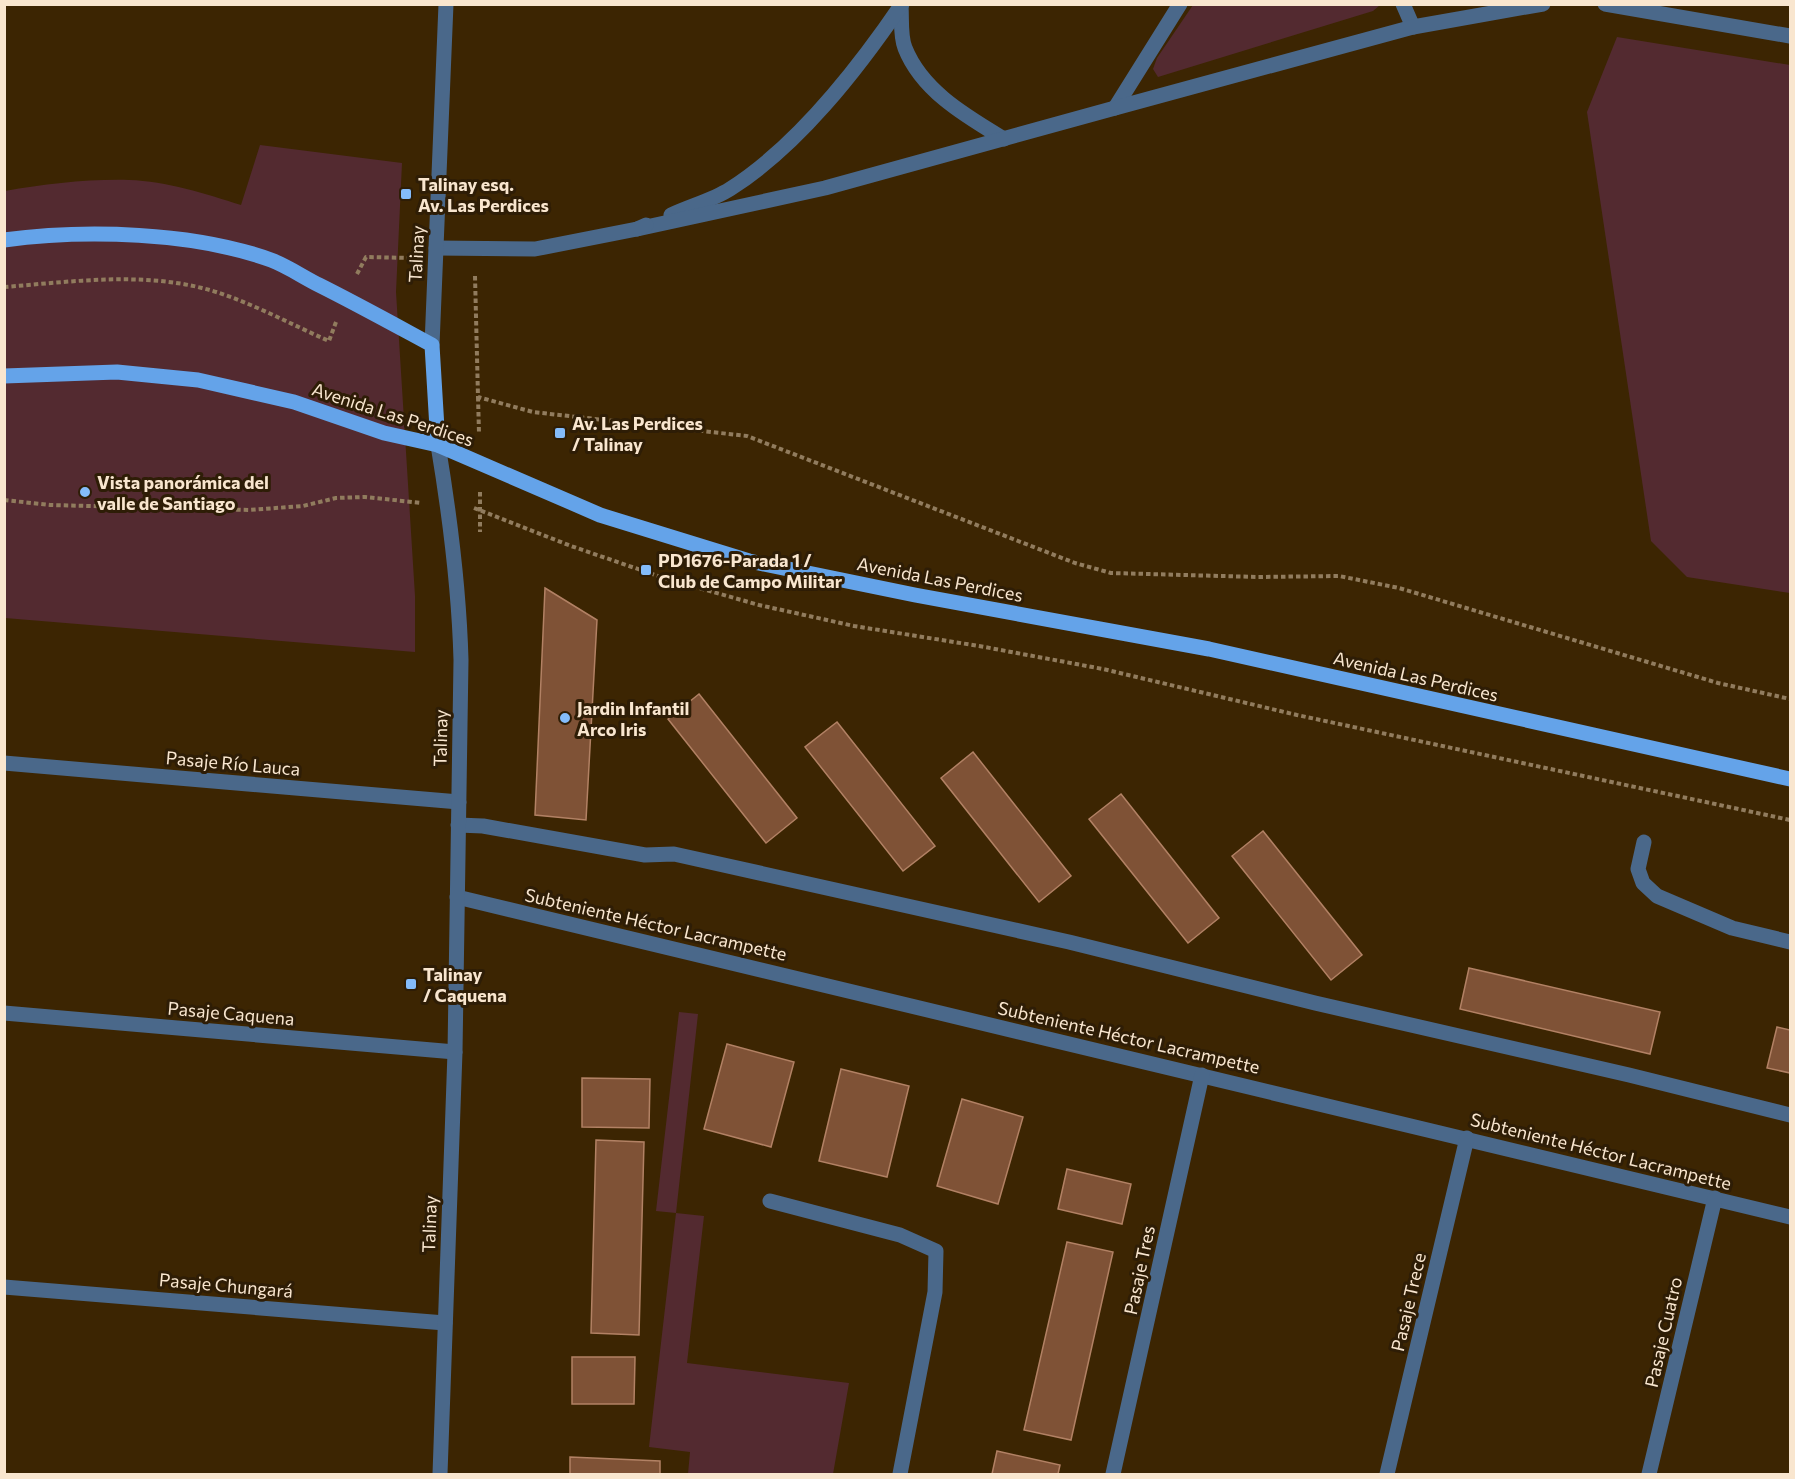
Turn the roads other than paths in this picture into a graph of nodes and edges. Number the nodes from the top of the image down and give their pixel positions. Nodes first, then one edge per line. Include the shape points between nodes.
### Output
1 (446, 4) edge
2 (1180, 4) edge
3 (1403, 4) edge
4 (1543, 4) edge
5 (1605, 4) edge
6 (901, 5) edge
7 (1413, 27) junction
8 (1791, 36) edge
9 (1115, 108) junction
10 (1004, 139) junction
11 (637, 229) junction
12 (4, 240) edge
13 (436, 256) junction
14 (432, 345) junction
15 (4, 376) edge
16 (438, 445) junction
17 (4, 763) edge
18 (1786, 776) edge
19 (459, 802) junction
20 (458, 825) junction
21 (1644, 842) dead end
22 (457, 897) junction
23 (1791, 942) edge
24 (4, 1013) edge
25 (454, 1052) junction
26 (1202, 1075) junction
27 (1791, 1115) edge
28 (1467, 1138) junction
29 (1715, 1198) junction
30 (770, 1202) dead end
31 (1791, 1216) edge
32 (4, 1287) edge
33 (445, 1323) junction
34 (440, 1474) edge
35 (900, 1474) edge
36 (1113, 1474) edge
37 (1387, 1474) edge
38 (1649, 1474) edge

1 - 13 street, Talinay
2 - 9 street
3 - 7 street
4 - 7 street
5 - 8 street
6 - 10 street via 904,46 922,78 961,113
6 - 11 street via 869,52 792,141 729,190
7 - 9 street
9 - 10 street
10 - 11 street via 825,188
11 - 13 street via 535,249
12 - 14 main road via 90,235 215,244 272,260
13 - 14 street, Talinay
14 - 16 main road, Talinay
15 - 16 main road, Avenida Las Perdices via 117,372 198,380 294,402 384,433
16 - 18 main road, Avenida Las Perdices via 600,515 748,561 1209,649
16 - 19 street, Talinay via 460,603
17 - 19 street, Pasaje Río Lauca
19 - 20 street, Talinay
20 - 22 street, Talinay
20 - 27 street via 645,855 674,854 1069,942
21 - 23 street via 1638,869 1643,883 1657,896 1732,928
22 - 25 street, Talinay
22 - 26 street, Subteniente Héctor Lacrampette
24 - 25 street, Pasaje Caquena
25 - 33 street, Talinay
26 - 28 street, Subteniente Héctor Lacrampette
26 - 36 street, Pasaje Tres
28 - 29 street, Subteniente Héctor Lacrampette
28 - 37 street, Pasaje Trece
29 - 31 street, Subteniente Héctor Lacrampette
29 - 38 street, Pasaje Cuatro
30 - 35 street via 900,1235 936,1251 935,1292
32 - 33 street, Pasaje Chungará
33 - 34 street, Talinay

